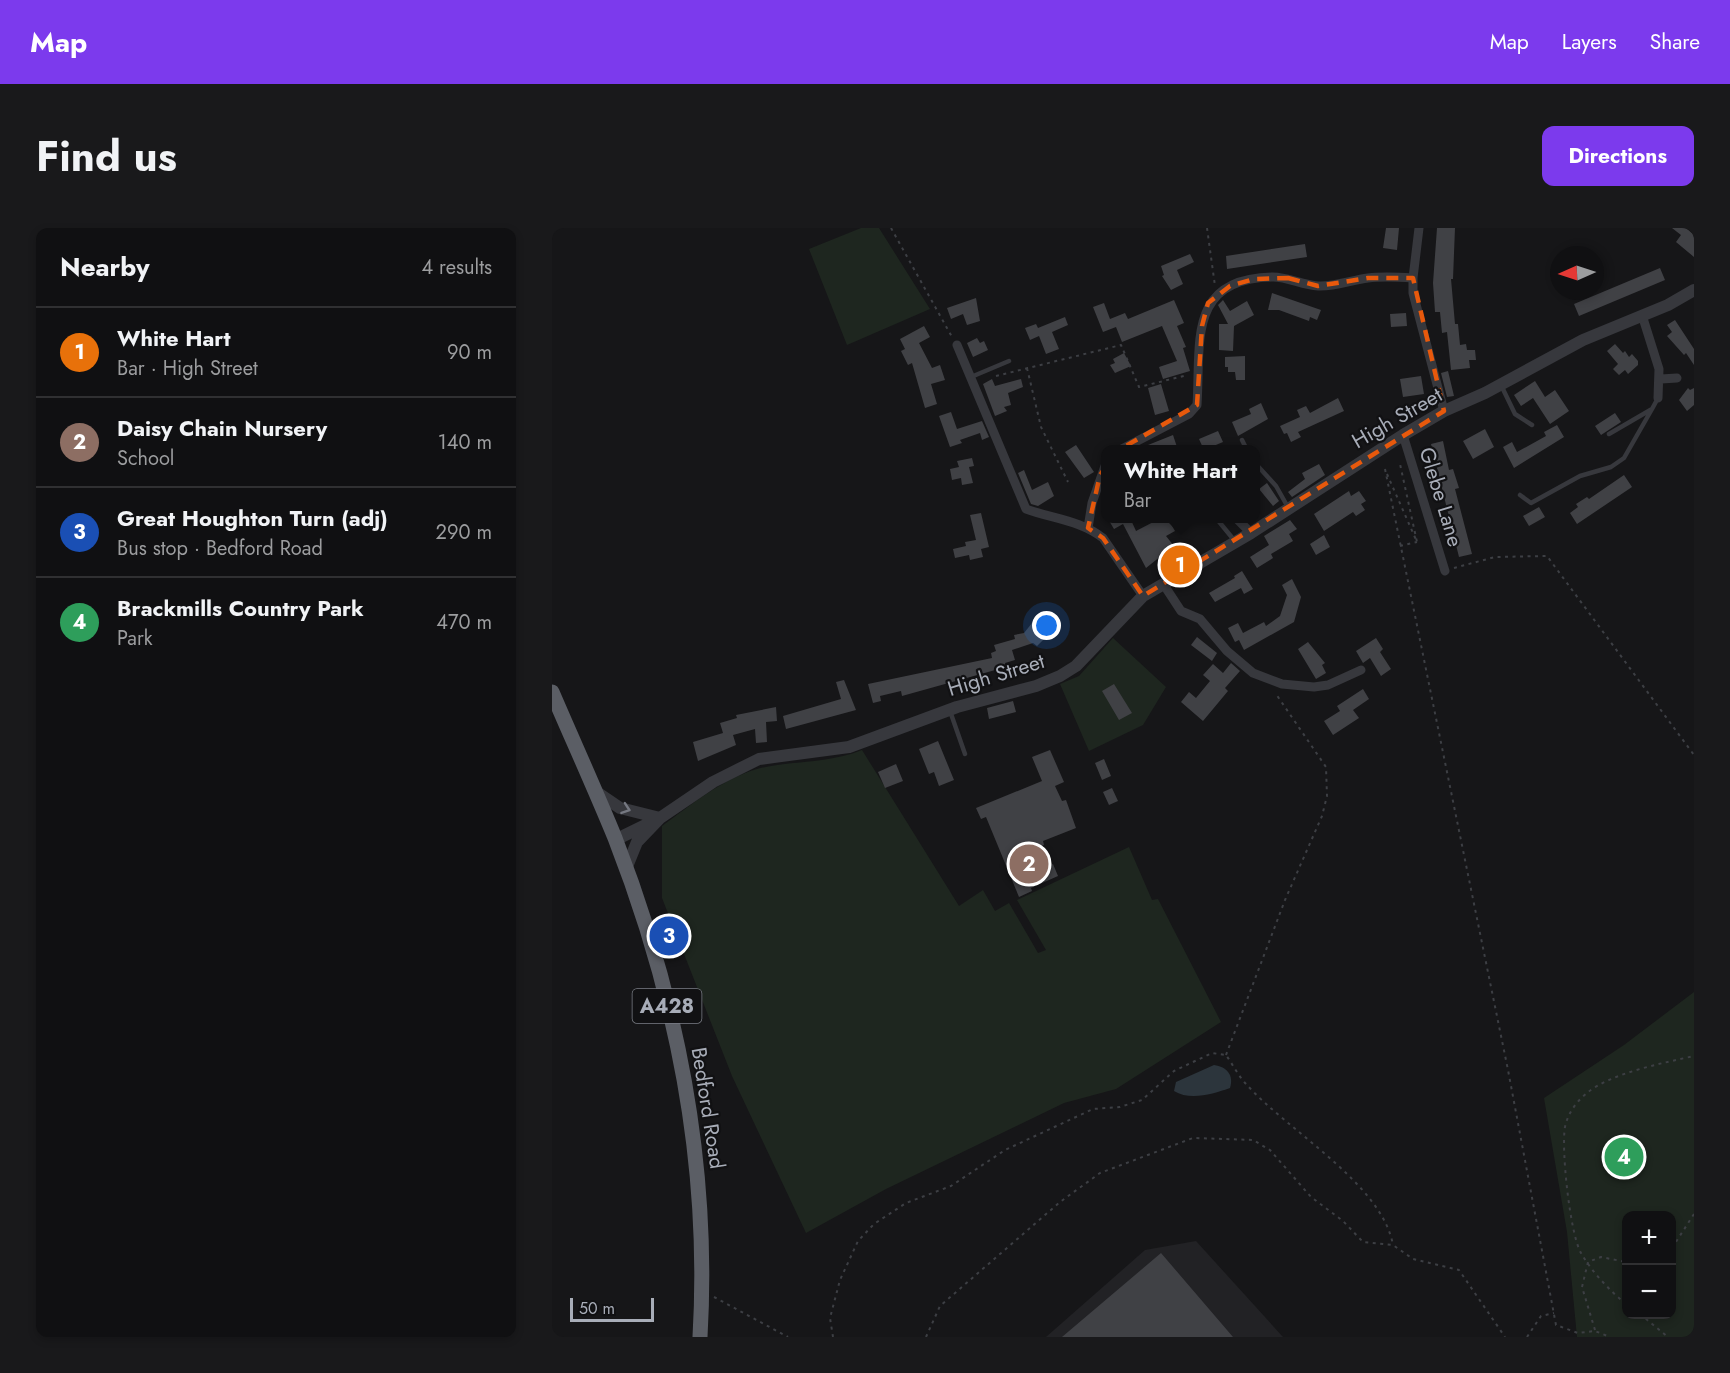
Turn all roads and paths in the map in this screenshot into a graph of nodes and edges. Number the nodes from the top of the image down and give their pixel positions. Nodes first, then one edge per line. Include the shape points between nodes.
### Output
1 (891, 228) edge
2 (1206, 228) edge
3 (1419, 228) edge
4 (1413, 278) junction
5 (1694, 290) edge
6 (1216, 294) junction
7 (1642, 315) junction
8 (957, 345) joint
9 (1009, 361) dead end
10 (1027, 368) junction
11 (1199, 372) junction
12 (994, 376) dead end
13 (971, 377) junction
14 (1677, 378) dead end
15 (1661, 379) junction
16 (1501, 385) junction
17 (1658, 398) joint
18 (1652, 409) junction
19 (1444, 411) junction
20 (1532, 424) dead end
21 (1608, 434) dead end
22 (1403, 435) junction
23 (1242, 440) dead end
24 (1130, 445) edge
25 (1244, 445) edge
26 (1400, 462) dead end
27 (1260, 468) edge
28 (1101, 477) edge
29 (1068, 482) dead end
30 (1520, 495) dead end
31 (1289, 509) junction
32 (1219, 523) edge
33 (1240, 523) edge
34 (1088, 528) junction
35 (1251, 533) junction
36 (1236, 542) junction
37 (1417, 542) junction
38 (1400, 546) junction
39 (1445, 571) joint
40 (1164, 585) junction
41 (1143, 596) junction
42 (1361, 670) dead end
43 (1265, 678) junction
44 (552, 692) edge
45 (950, 710) junction
46 (965, 754) dead end
47 (1694, 755) edge
48 (595, 791) junction
49 (660, 818) junction
50 (615, 840) junction
51 (626, 868) junction
52 (1226, 1055) junction
53 (1694, 1056) edge
54 (1694, 1214) edge
55 (1676, 1241) edge
56 (1393, 1245) junction
57 (1622, 1261) edge
58 (1588, 1262) junction
59 (703, 1291) junction
60 (1622, 1301) edge
61 (1554, 1313) junction
62 (1646, 1319) edge
63 (1595, 1331) junction
64 (700, 1337) edge
65 (788, 1337) edge
66 (833, 1337) edge
67 (926, 1337) edge
68 (1505, 1337) edge
69 (1527, 1337) edge
70 (1610, 1337) edge
71 (1668, 1337) edge

1 - 8 path
2 - 6 path
3 - 4 street
4 - 6 street via 1368,278 1318,286 1288,278 1254,279
4 - 19 street via 1413,293
5 - 7 street, High Street
6 - 11 street via 1208,303 1202,326
7 - 15 street
7 - 16 street, High Street via 1583,340
8 - 13 street
9 - 13 lane
10 - 11 path via 1121,345 1139,387
10 - 12 path
10 - 29 path via 1041,427
11 - 24 street via 1197,405 1189,414
13 - 34 street via 1026,508
14 - 15 street
15 - 17 street
16 - 19 street, High Street
16 - 20 lane via 1515,414
17 - 18 lane
18 - 21 lane
18 - 30 lane via 1624,458 1611,467 1580,476 1531,503
19 - 22 street, High Street
22 - 31 street, High Street
22 - 39 street, Glebe Lane
23 - 25 lane
26 - 37 path
27 - 31 lane
28 - 34 street
31 - 35 street, High Street
32 - 36 lane
33 - 35 street
34 - 41 street via 1103,538
35 - 36 street, High Street
36 - 40 street, High Street
37 - 38 path
37 - 38 path via 1385,469
38 - 61 path
39 - 47 path via 1495,557 1546,556
40 - 41 street, High Street
40 - 43 street via 1181,611 1200,619 1243,664
41 - 45 street, High Street via 1076,666 1060,676
42 - 43 street via 1314,687
43 - 52 path via 1326,767 1327,796
44 - 48 highway, Bedford Road / A428
45 - 46 lane
45 - 49 street, High Street via 849,747 759,759 713,782
48 -> 49 street via 620,808
48 - 50 highway, Bedford Road / A428
49 - 50 street, High Street
49 - 51 street via 637,842
50 - 51 highway, Bedford Road / A428
51 - 59 highway, Bedford Road / A428 via 675,1034 694,1126
52 - 56 path via 1246,1085 1376,1204 1391,1232
52 - 66 path via 1212,1053 1174,1071 1142,1100 1093,1109 1005,1150 951,1186 906,1203 874,1224 858,1241 840,1280 830,1318
53 - 58 path via 1606,1082 1588,1092 1571,1110 1565,1128 1565,1151 1573,1231
54 - 55 path
56 - 67 path via 1363,1242 1311,1197 1270,1150 1252,1140 1193,1137 1100,1173 1060,1202 940,1306
56 - 68 path via 1413,1258 1459,1270
57 - 58 path via 1601,1257
58 - 60 path
58 - 63 path via 1582,1287
59 - 64 highway, Bedford Road / A428
59 - 65 path
61 - 63 path via 1556,1325 1578,1333
61 - 69 path via 1541,1316
62 - 71 path
63 - 70 path

